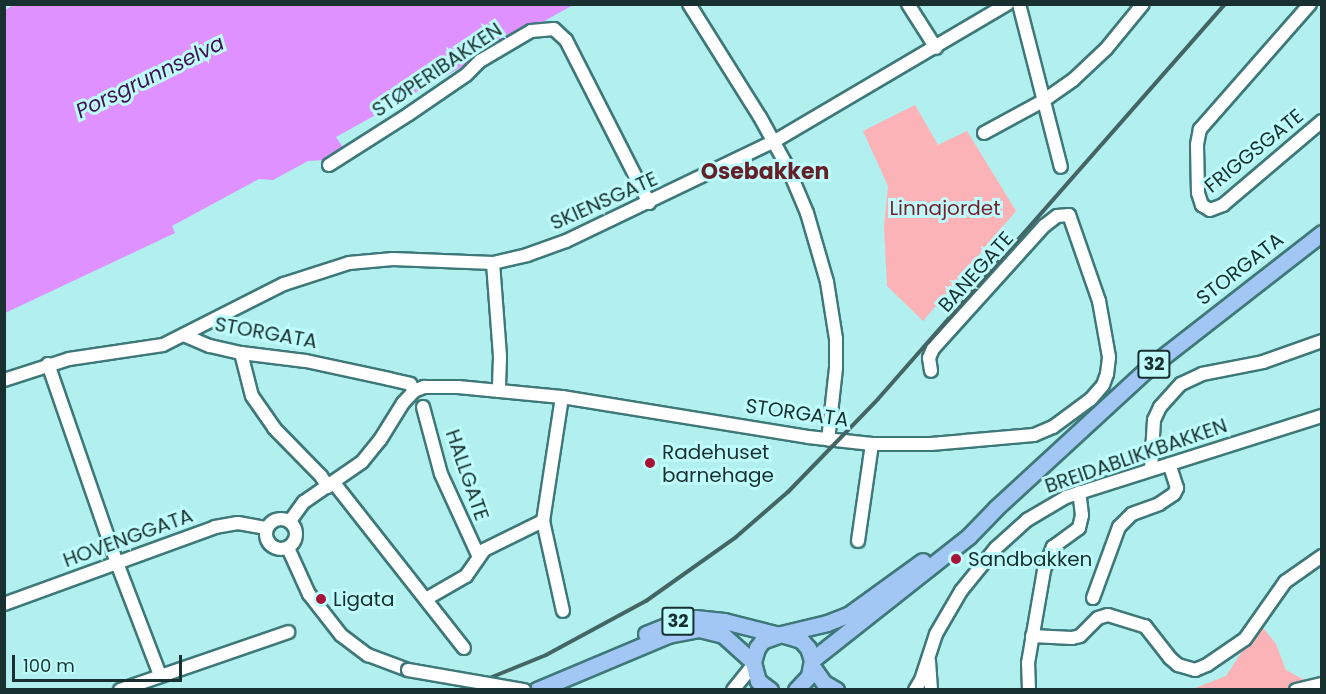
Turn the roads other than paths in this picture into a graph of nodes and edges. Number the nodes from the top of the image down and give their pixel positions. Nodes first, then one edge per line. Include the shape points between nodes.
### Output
1 (689, 4) edge
2 (908, 4) edge
3 (1007, 4) edge
4 (1019, 4) edge
5 (1143, 4) edge
6 (1310, 4) edge
7 (936, 48) junction
8 (1043, 101) junction
9 (1322, 121) edge
10 (984, 133) dead end
11 (773, 142) junction
12 (329, 165) dead end
13 (1061, 167) dead end
14 (649, 203) junction
15 (1322, 233) edge
16 (493, 263) junction
17 (186, 336) junction
18 (1322, 341) edge
19 (241, 353) junction
20 (48, 364) junction
21 (931, 371) dead end
22 (1107, 374) joint
23 (4, 380) edge
24 (414, 391) junction
25 (500, 391) junction
26 (562, 397) junction
27 (423, 407) dead end
28 (1322, 416) edge
29 (828, 440) junction
30 (872, 444) junction
31 (1169, 464) junction
32 (1151, 469) junction
33 (331, 485) junction
34 (1079, 492) junction
35 (996, 507) junction
36 (290, 521) junction
37 (543, 521) junction
38 (267, 528) junction
39 (858, 542) dead end
40 (288, 548) junction
41 (478, 555) junction
42 (1322, 556) edge
43 (117, 563) junction
44 (1093, 598) dead end
45 (426, 599) junction
46 (4, 604) edge
47 (563, 611) dead end
48 (288, 632) dead end
49 (778, 634) junction
50 (1032, 636) junction
51 (464, 648) dead end
52 (929, 657) junction
53 (753, 663) junction
54 (812, 663) junction
55 (589, 666) junction
56 (160, 675) junction
57 (1322, 684) edge
58 (120, 690) edge
59 (524, 690) edge
60 (537, 690) edge
61 (733, 690) edge
62 (770, 690) edge
63 (796, 690) edge
64 (836, 690) edge
65 (915, 690) edge
66 (931, 690) edge
67 (1029, 690) edge
68 (1296, 690) edge

1 - 11 street
2 - 7 street
3 - 7 street, SKIENSGATE
4 - 8 street
5 - 8 street via 1088,67
6 - 9 street, FRIGGSGATE via 1200,129 1199,200 1210,210 1223,205
7 - 11 street, SKIENSGATE
8 - 10 street
8 - 13 street
11 - 14 street, SKIENSGATE
11 - 29 street via 807,213 827,282 836,339
12 - 14 street, STØPERIBAKKEN via 466,75 480,61 531,31 554,29 566,40
14 - 16 street, SKIENSGATE via 566,241
15 - 35 main road, STORGATA / 32 via 1146,370
16 - 17 street, SKIENSGATE via 393,259 349,263 284,284
16 - 25 street
17 - 19 street, STORGATA
17 - 20 street, STORGATA via 150,348 103,352
18 - 32 street via 1263,362 1202,374 1181,384 1154,420
19 - 24 street, STORGATA via 292,359 405,383
19 - 33 street via 252,396 274,428
20 - 23 street, STORGATA
20 - 43 street
21 - 22 street, BANEGATE via 929,358 933,349 1044,226 1057,216 1069,215 1101,309 1109,357
22 - 30 street, STORGATA via 1091,399 1053,427 1034,435 930,444
24 - 25 street, STORGATA via 424,387 458,387
24 - 33 street via 372,451
25 - 26 street, STORGATA
26 - 29 street, STORGATA
26 - 37 street
27 - 41 street, HALLGATE via 441,474
28 - 31 street, BREIDABLIKKBAKKEN
29 - 30 street, STORGATA
30 - 39 street
31 - 32 street, BREIDABLIKKBAKKEN
31 - 44 street via 1177,488 1174,494 1132,513 1119,527
32 - 34 street, BREIDABLIKKBAKKEN
33 - 36 street via 304,502
33 - 45 street
34 - 50 street via 1082,522 1075,533 1058,542 1049,557
34 - 52 street, BREIDABLIKKBAKKEN via 1054,502 1027,520 996,548 950,608
35 - 49 main road, STORGATA / 32 via 848,615 827,624
35 - 54 main road, STORGATA / 32 via 969,536
36 - 38 street via 277,519
36 - 40 street via 297,533
37 - 41 street
37 - 47 street
38 - 40 street via 266,537 271,545
38 - 43 street, HOVENGGATA via 228,524
40 - 59 street, bridge via 309,594 341,635 368,655 408,670
41 - 45 street via 466,576
42 - 50 street via 1285,582 1245,639 1195,670 1170,658 1145,626 1108,615 1098,618 1080,636
43 - 46 street, HOVENGGATA
43 - 56 street
45 - 51 street
48 - 56 street
49 - 53 main road via 762,640
49 - 54 main road, 32 via 801,640
49 - 55 main road, 32 via 695,618 675,622
50 - 67 street
52 - 65 street, BREIDABLIKKBAKKEN
52 - 66 street, BREIDABLIKKBAKKEN
53 - 55 main road, 32 via 723,635 699,629 668,635
53 - 61 street
53 - 62 main road, 32 via 759,681
54 - 63 main road, 32 via 804,683
54 - 64 main road via 824,683
55 - 60 main road, 32
56 - 58 street
57 - 68 street

